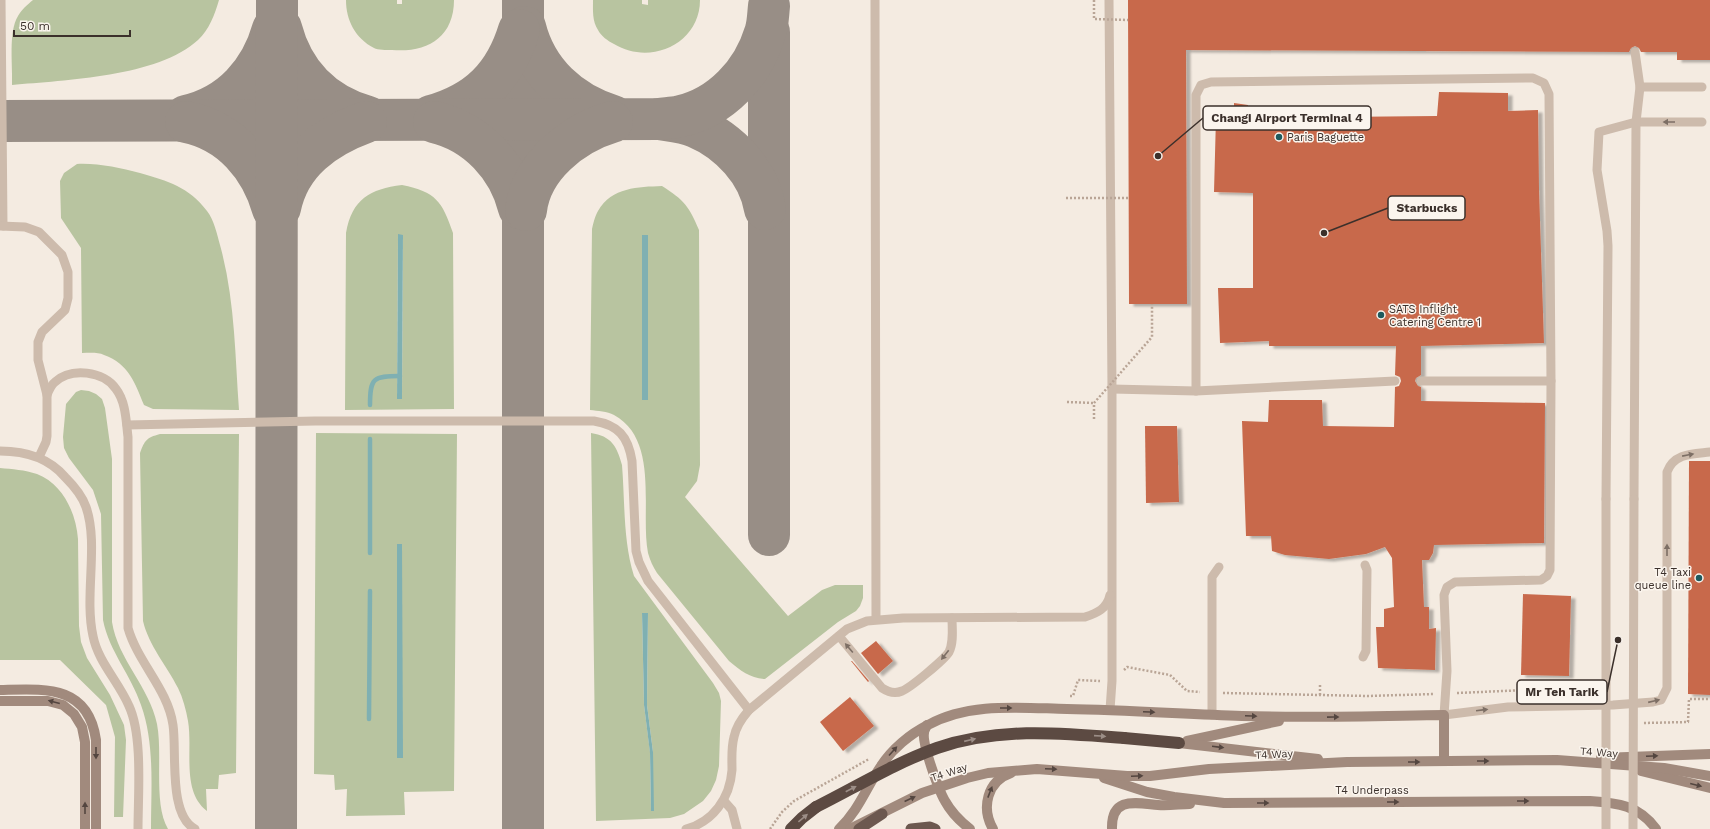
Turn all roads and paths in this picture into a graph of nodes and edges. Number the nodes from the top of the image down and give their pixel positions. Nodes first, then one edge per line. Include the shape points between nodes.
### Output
1 (1, 0) edge
2 (876, 0) edge
3 (1094, 0) edge
4 (1109, 0) edge
5 (1128, 20) dead end
6 (1635, 52) dead end
7 (1640, 87) junction
8 (1702, 87) dead end
9 (1636, 122) junction
10 (1702, 122) dead end
11 (1066, 198) dead end
12 (1128, 198) dead end
13 (1, 226) edge
14 (1152, 304) dead end
15 (1395, 381) dead end
16 (1421, 381) dead end
17 (1551, 381) junction
18 (1112, 389) junction
19 (1196, 391) junction
20 (47, 395) junction
21 (1067, 402) dead end
22 (1094, 402) junction
23 (1094, 419) dead end
24 (127, 425) junction
25 (0, 451) edge
26 (1710, 452) edge
27 (39, 457) junction
28 (1365, 565) dead end
29 (1219, 567) dead end
30 (1111, 588) junction
31 (952, 618) junction
32 (876, 619) junction
33 (838, 636) junction
34 (1363, 657) dead end
35 (1320, 685) dead end
36 (0, 690) edge
37 (1320, 695) dead end
38 (0, 701) edge
39 (749, 710) junction
40 (1110, 710) junction
41 (1212, 715) junction
42 (1444, 715) junction
43 (1294, 718) junction
44 (927, 725) junction
45 (1179, 743) junction
46 (1710, 754) edge
47 (1557, 760) junction
48 (1444, 761) junction
49 (1347, 762) junction
50 (1618, 765) junction
51 (1019, 770) junction
52 (1084, 772) junction
53 (1710, 776) edge
54 (939, 788) junction
55 (1710, 788) edge
56 (724, 801) junction
57 (1224, 803) junction
58 (882, 814) junction
59 (85, 829) edge
60 (96, 829) edge
61 (138, 829) edge
62 (195, 829) edge
63 (686, 829) edge
64 (737, 829) edge
65 (791, 829) edge
66 (840, 829) edge
67 (850, 829) edge
68 (859, 829) edge
69 (911, 829) edge
70 (935, 829) edge
71 (970, 829) edge
72 (993, 829) edge
73 (1112, 829) edge
74 (1606, 829) edge
75 (1633, 829) edge
76 (1656, 829) edge

1 - 13 lane
2 - 32 lane
3 - 5 path, bridge via 1094,19
4 - 18 lane
6 - 7 lane
7 - 8 lane
7 - 9 lane
10 -> 9 lane
9 - 74 lane, bridge via 1599,132 1597,152 1599,188 1608,246
9 - 75 lane, bridge
11 - 12 path, bridge
13 - 20 lane via 26,227 39,232 62,255 67,266 68,298 65,310 42,332 38,342 38,360
14 - 22 path, bridge via 1152,337
15 - 19 lane
16 - 17 lane
17 - 19 lane via 1549,94 1544,83 1533,78 1211,82 1201,85 1196,95
17 - 42 lane via 1550,570 1541,580 1454,582 1447,587 1444,595 1447,671
18 - 19 lane
18 - 30 lane
20 - 24 lane via 55,381 70,374 87,373 103,377 117,389 125,410
20 - 27 lane via 47,436
21 - 22 path
22 - 23 path, bridge
24 - 39 lane via 315,421 594,421 616,428 630,447 636,551 644,573
24 - 62 lane via 128,628 135,648 170,709 175,738 178,802 183,818
25 - 27 lane via 15,451
42 -> 26 lane via 1508,707 1613,705 1661,700 1667,688 1667,472 1672,461 1677,458
27 - 61 lane via 61,472 79,493 86,506 91,538 90,614 93,638 130,706 137,731
28 - 34 lane via 1367,616 1366,651
29 - 41 lane via 1212,577
30 - 31 lane via 1104,609 1085,617
30 - 40 lane
31 - 32 lane
31 -> 33 lane via 952,644 949,652 907,689 895,693 882,688
32 - 33 lane via 857,624
33 - 39 lane
35 - 37 path
36 -> 60 main road via 57,691 83,707 90,716 96,740
59 -> 38 main road via 84,735 74,714 63,705 48,701
39 - 56 lane via 733,738 730,784
40 -> 41 main road
44 -> 40 main road via 948,715 988,708
41 -> 43 main road
43 -> 42 main road
42 - 48 main road
43 - 45 main road
44 - 54 main road via 924,742
66 -> 44 main road via 859,806 886,760 909,737
45 -> 49 main road
65 -> 45 highway, bridge via 816,807 898,765 938,748 977,738 1052,733
47 -> 46 main road
48 -> 47 main road, T4 Way
47 - 50 main road, T4 Way
49 -> 48 main road, T4 Way
52 -> 49 main road, T4 Way via 1150,776 1209,769
50 - 53 main road, T4 Way via 1664,768
50 -> 55 main road
51 -> 52 main road, T4 Way
51 - 54 main road, T4 Way via 988,773
72 -> 51 main road via 987,815 989,794 1000,779
52 - 57 main road, T4 Underpass via 1147,792
58 -> 54 main road, T4 Way via 922,793
54 - 71 main road via 955,815
56 - 63 lane via 710,816
56 - 64 lane via 732,810
57 - 73 main road via 1129,803 1116,812
57 -> 76 main road, T4 Underpass via 1590,801 1619,804 1633,809
58 - 67 main road, T4 Way
58 - 68 highway
69 - 70 highway

